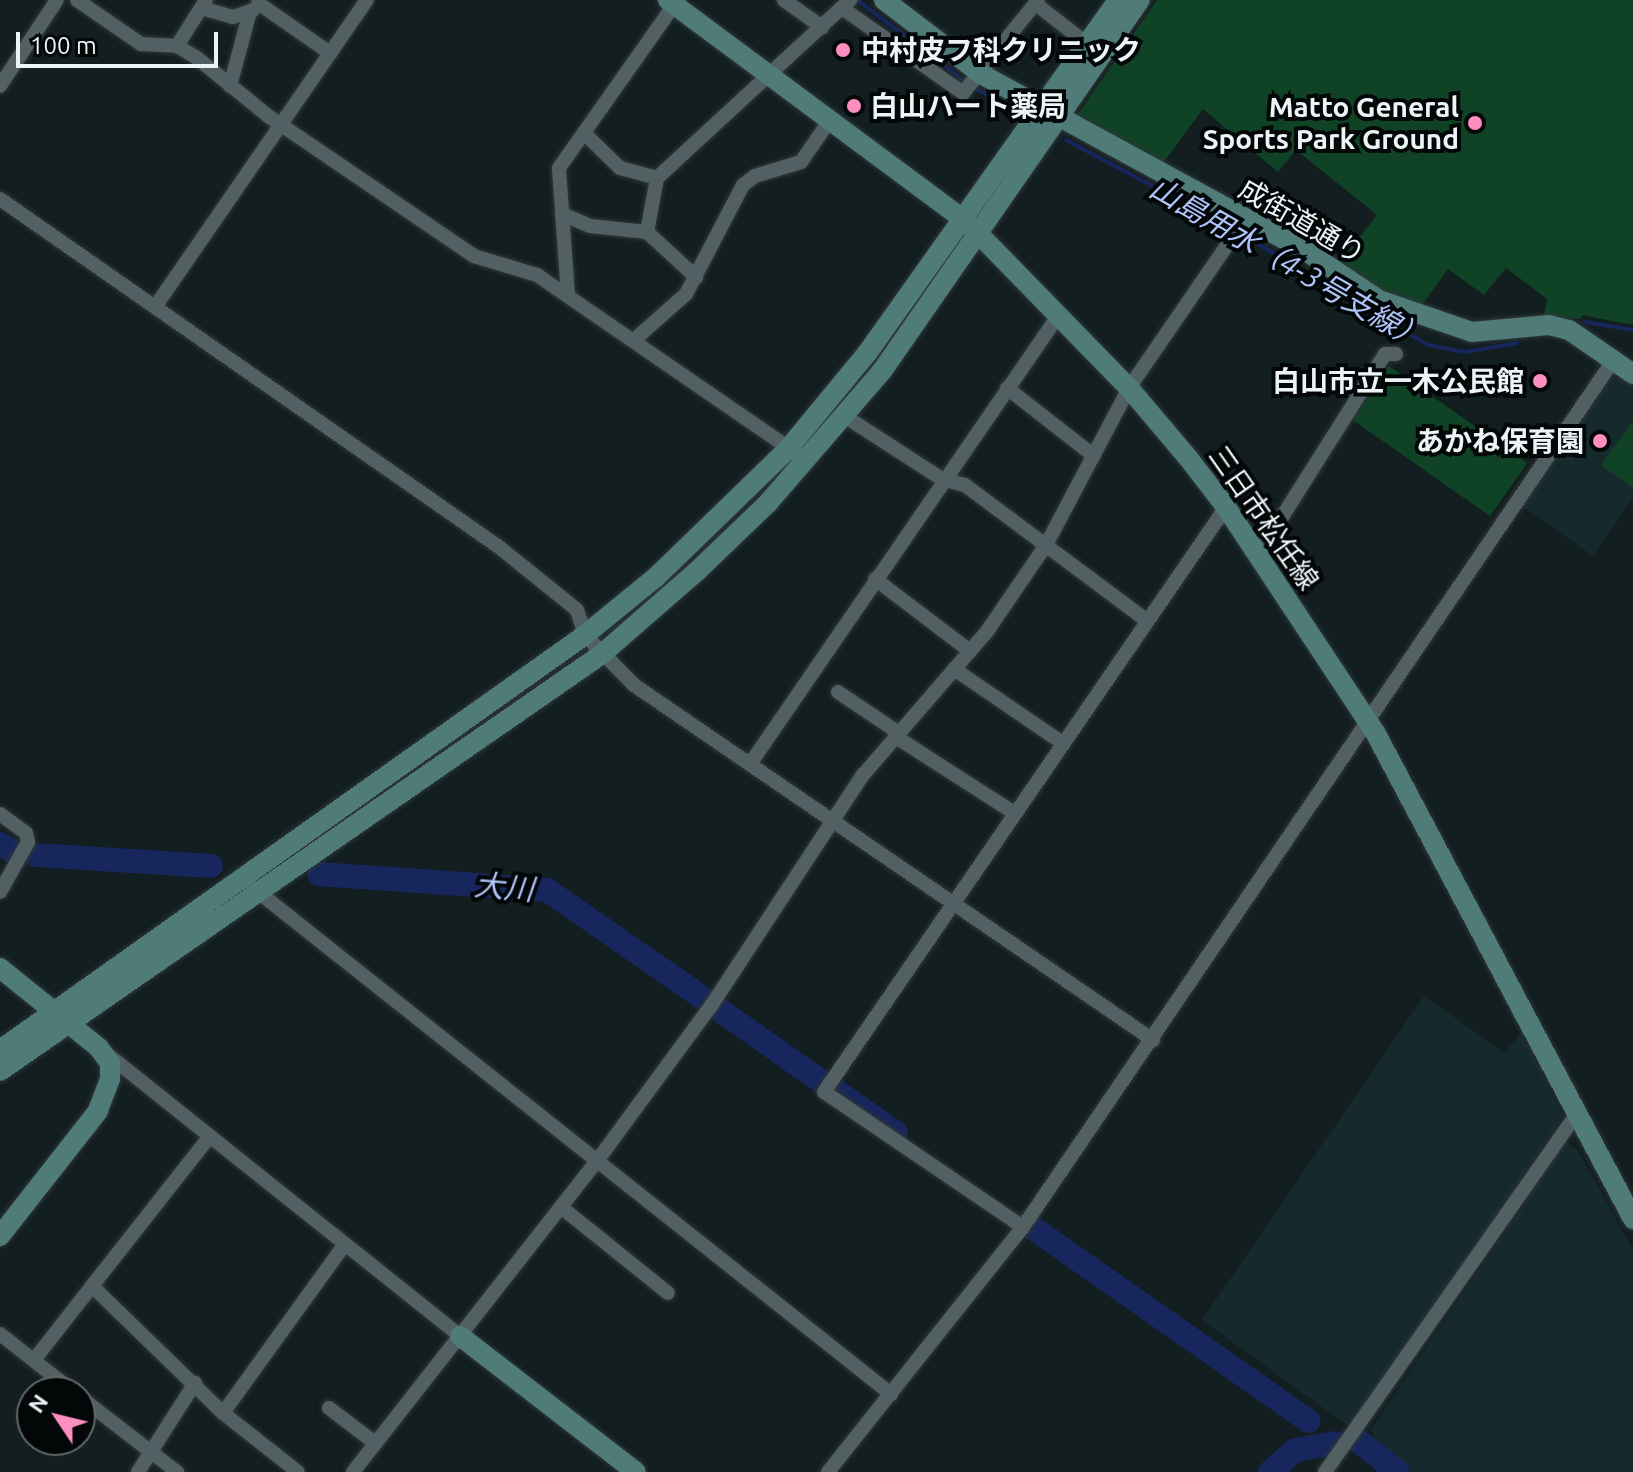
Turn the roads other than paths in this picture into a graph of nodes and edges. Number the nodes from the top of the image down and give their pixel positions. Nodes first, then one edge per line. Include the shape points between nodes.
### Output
1 (57, 0) edge
2 (77, 0) edge
3 (367, 0) edge
4 (784, 0) edge
5 (884, 0) edge
6 (1118, 0) edge
7 (1140, 0) edge
8 (1037, 2) edge
9 (847, 3) edge
10 (205, 4) edge
11 (680, 4) edge
12 (256, 6) edge
13 (822, 27) junction
14 (1087, 44) junction
15 (177, 46) junction
16 (330, 53) junction
17 (769, 76) junction
18 (972, 80) junction
19 (0, 86) edge
20 (230, 86) junction
21 (1052, 111) junction
22 (830, 120) junction
23 (282, 123) junction
24 (586, 135) junction
25 (657, 178) junction
26 (0, 199) edge
27 (562, 214) junction
28 (972, 228) junction
29 (1239, 229) junction
30 (647, 232) junction
31 (696, 277) junction
32 (568, 295) junction
33 (155, 307) junction
34 (1058, 316) junction
35 (634, 340) junction
36 (1396, 354) dead end
37 (1615, 358) junction
38 (1633, 374) edge
39 (1007, 388) junction
40 (1129, 388) junction
41 (846, 417) junction
42 (788, 449) junction
43 (1094, 456) junction
44 (806, 460) junction
45 (942, 479) junction
46 (1226, 507) junction
47 (1046, 545) junction
48 (1258, 555) junction
49 (875, 579) junction
50 (1145, 619) junction
51 (585, 635) junction
52 (970, 651) junction
53 (602, 654) junction
54 (954, 669) junction
55 (838, 692) dead end
56 (1369, 723) junction
57 (898, 735) junction
58 (1061, 742) junction
59 (750, 764) junction
60 (1013, 812) junction
61 (0, 814) edge
62 (831, 821) junction
63 (248, 885) junction
64 (0, 892) edge
65 (951, 904) junction
66 (0, 968) edge
67 (62, 1018) junction
68 (1153, 1040) junction
69 (99, 1048) junction
70 (0, 1050) edge
71 (0, 1071) edge
72 (1577, 1114) junction
73 (210, 1136) junction
74 (597, 1161) junction
75 (561, 1207) junction
76 (1633, 1219) edge
77 (1023, 1227) junction
78 (0, 1236) edge
79 (345, 1244) junction
80 (92, 1286) junction
81 (668, 1293) dead end
82 (0, 1334) edge
83 (460, 1336) junction
84 (34, 1360) junction
85 (54, 1376) edge
86 (195, 1383) junction
87 (891, 1394) junction
88 (329, 1408) dead end
89 (96, 1409) edge
90 (223, 1413) junction
91 (375, 1443) junction
92 (151, 1452) junction
93 (138, 1472) edge
94 (177, 1472) edge
95 (298, 1472) edge
96 (353, 1472) edge
97 (636, 1472) edge
98 (828, 1472) edge
99 (1325, 1472) edge

1 - 19 street
2 - 15 street via 141,44
3 - 16 street
4 - 13 street
5 - 18 street, 成街道通り
6 - 14 street
7 - 21 street
8 - 14 street
8 - 18 street
9 - 13 street
9 - 18 street via 963,93
10 - 12 street via 233,17
10 - 15 street
11 - 17 street, 三日市松任線
11 - 24 street
12 - 16 street
12 - 20 street
13 - 17 street
14 - 21 street
15 - 20 street
16 - 23 street
17 - 22 street, 三日市松任線
17 - 25 street
18 - 21 street, 成街道通り
20 - 23 street
21 - 28 street
21 - 29 street, 成街道通り
22 - 28 street, 三日市松任線
22 - 31 street via 801,162 743,185
23 - 32 street via 474,256 537,275
23 - 33 street
24 - 25 street via 620,168
24 - 27 street via 559,168
25 - 30 street
26 - 33 street
27 - 30 street via 590,226
27 - 32 street
28 - 34 street, 三日市松任線
28 - 41 street
28 - 42 street
29 - 37 street, 成街道通り via 1309,253 1379,300 1472,332 1549,325 1569,330
29 - 40 street
30 - 31 street
31 - 35 street via 686,294
32 - 35 street
33 - 51 street via 499,547 577,610
34 - 39 street
34 - 40 street, 三日市松任線
35 - 42 street
36 - 48 street via 1385,354
37 - 38 street
37 - 56 street
39 - 43 street
39 - 45 street
40 - 43 street
40 - 46 street, 三日市松任線
41 - 44 street
41 - 45 street
42 - 44 street
42 - 51 street via 655,578
43 - 47 street
44 - 53 street via 696,572
45 - 47 street via 965,485
45 - 49 street
46 - 48 street, 三日市松任線
46 - 50 street
47 - 50 street
47 - 52 street
48 - 56 street, 三日市松任線
49 - 52 street
49 - 59 street
50 - 58 street
51 - 53 street
51 - 63 street
52 - 54 street
53 - 59 street via 634,685
53 - 63 street
54 - 57 street
54 - 58 street
55 - 57 street
56 - 68 street
56 - 72 street, 三日市松任線
57 - 60 street
57 - 62 street
58 - 60 street
59 - 62 street
60 - 65 street
61 - 64 street via 26,833 28,842
62 - 65 street
62 - 74 street via 711,1006
63 - 67 street
63 - 74 street
65 - 68 street
65 - 77 street via 824,1092
66 - 67 street
67 - 69 street
67 - 70 street
67 - 71 street
68 - 77 street
69 - 73 street
69 - 78 street via 110,1063 110,1079 98,1111
72 - 76 street, 三日市松任線
72 - 99 street
73 - 79 street
73 - 80 street
74 - 75 street
74 - 87 street
75 - 81 street
75 - 83 street
77 - 87 street
79 - 83 street
79 - 90 street
80 - 84 street
80 - 86 street
82 - 84 street
83 - 91 street
83 - 97 street
84 - 85 street
86 - 90 street
86 - 92 street
87 - 98 street
88 - 91 street
89 - 92 street
90 - 95 street
91 - 96 street
92 - 93 street
92 - 94 street

